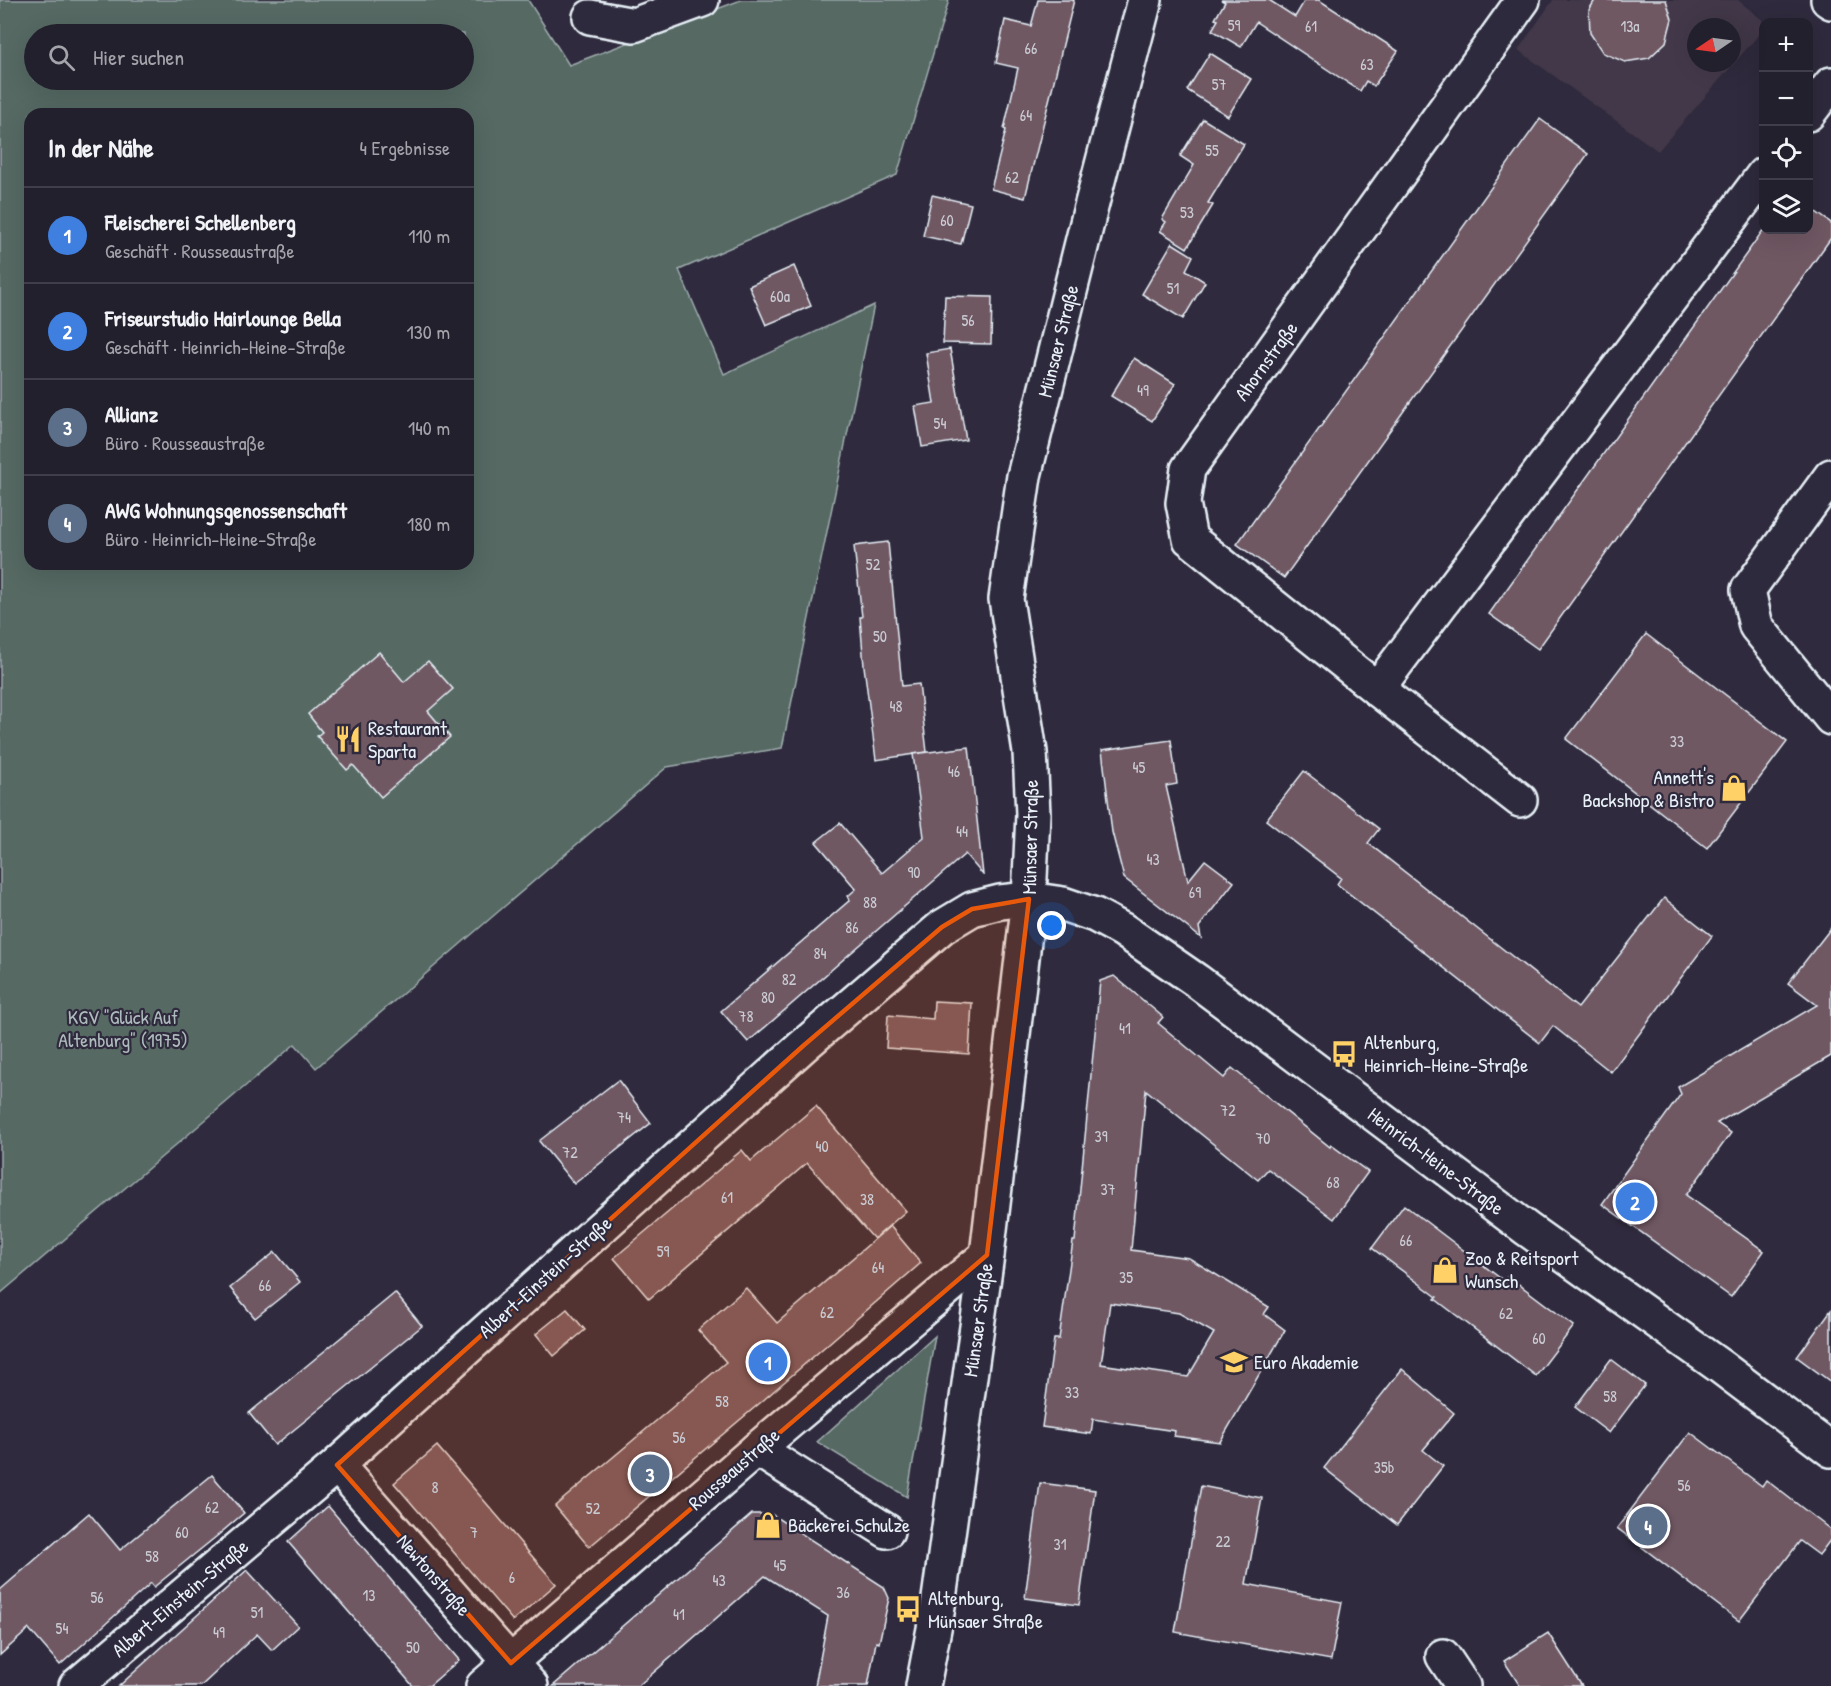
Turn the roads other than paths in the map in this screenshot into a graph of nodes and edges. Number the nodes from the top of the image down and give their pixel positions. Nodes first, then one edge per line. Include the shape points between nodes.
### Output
1 (702, 0) edge
2 (1145, 0) edge
3 (1523, 0) edge
4 (590, 17) dead end
5 (1831, 84) edge
6 (1813, 109) edge
7 (1759, 180) edge
8 (1831, 476) edge
9 (1377, 689) junction
10 (1831, 718) edge
11 (1520, 800) dead end
12 (1029, 899) junction
13 (987, 1255) junction
14 (757, 1449) junction
15 (1831, 1450) edge
16 (337, 1465) junction
17 (887, 1531) dead end
18 (1443, 1656) dead end
19 (521, 1674) edge
20 (76, 1686) edge
21 (483, 1686) edge
22 (923, 1686) edge
23 (1463, 1686) edge

1 - 4 street via 634,25
2 - 12 street, Münsaer Straße via 1024,476 1007,588 1033,788
3 - 9 street, Ahornstraße via 1188,469 1183,503 1190,539
5 - 6 street
7 - 9 street
8 - 10 street via 1748,590 1756,627
9 - 11 street, Ahornstraße
12 - 13 street, Münsaer Straße
12 - 15 street, Heinrich-Heine-Straße via 1063,904 1123,930
12 - 16 street, Albert-Einstein-Straße via 972,909 942,927 802,1046
13 - 14 street, Rousseaustraße
13 - 22 street, Münsaer Straße via 937,1613
14 - 17 street
14 - 19 street, Rousseaustraße
16 - 19 street, Newtonstraße
16 - 20 street, Albert-Einstein-Straße
18 - 23 street
19 - 21 street, Rousseaustraße

